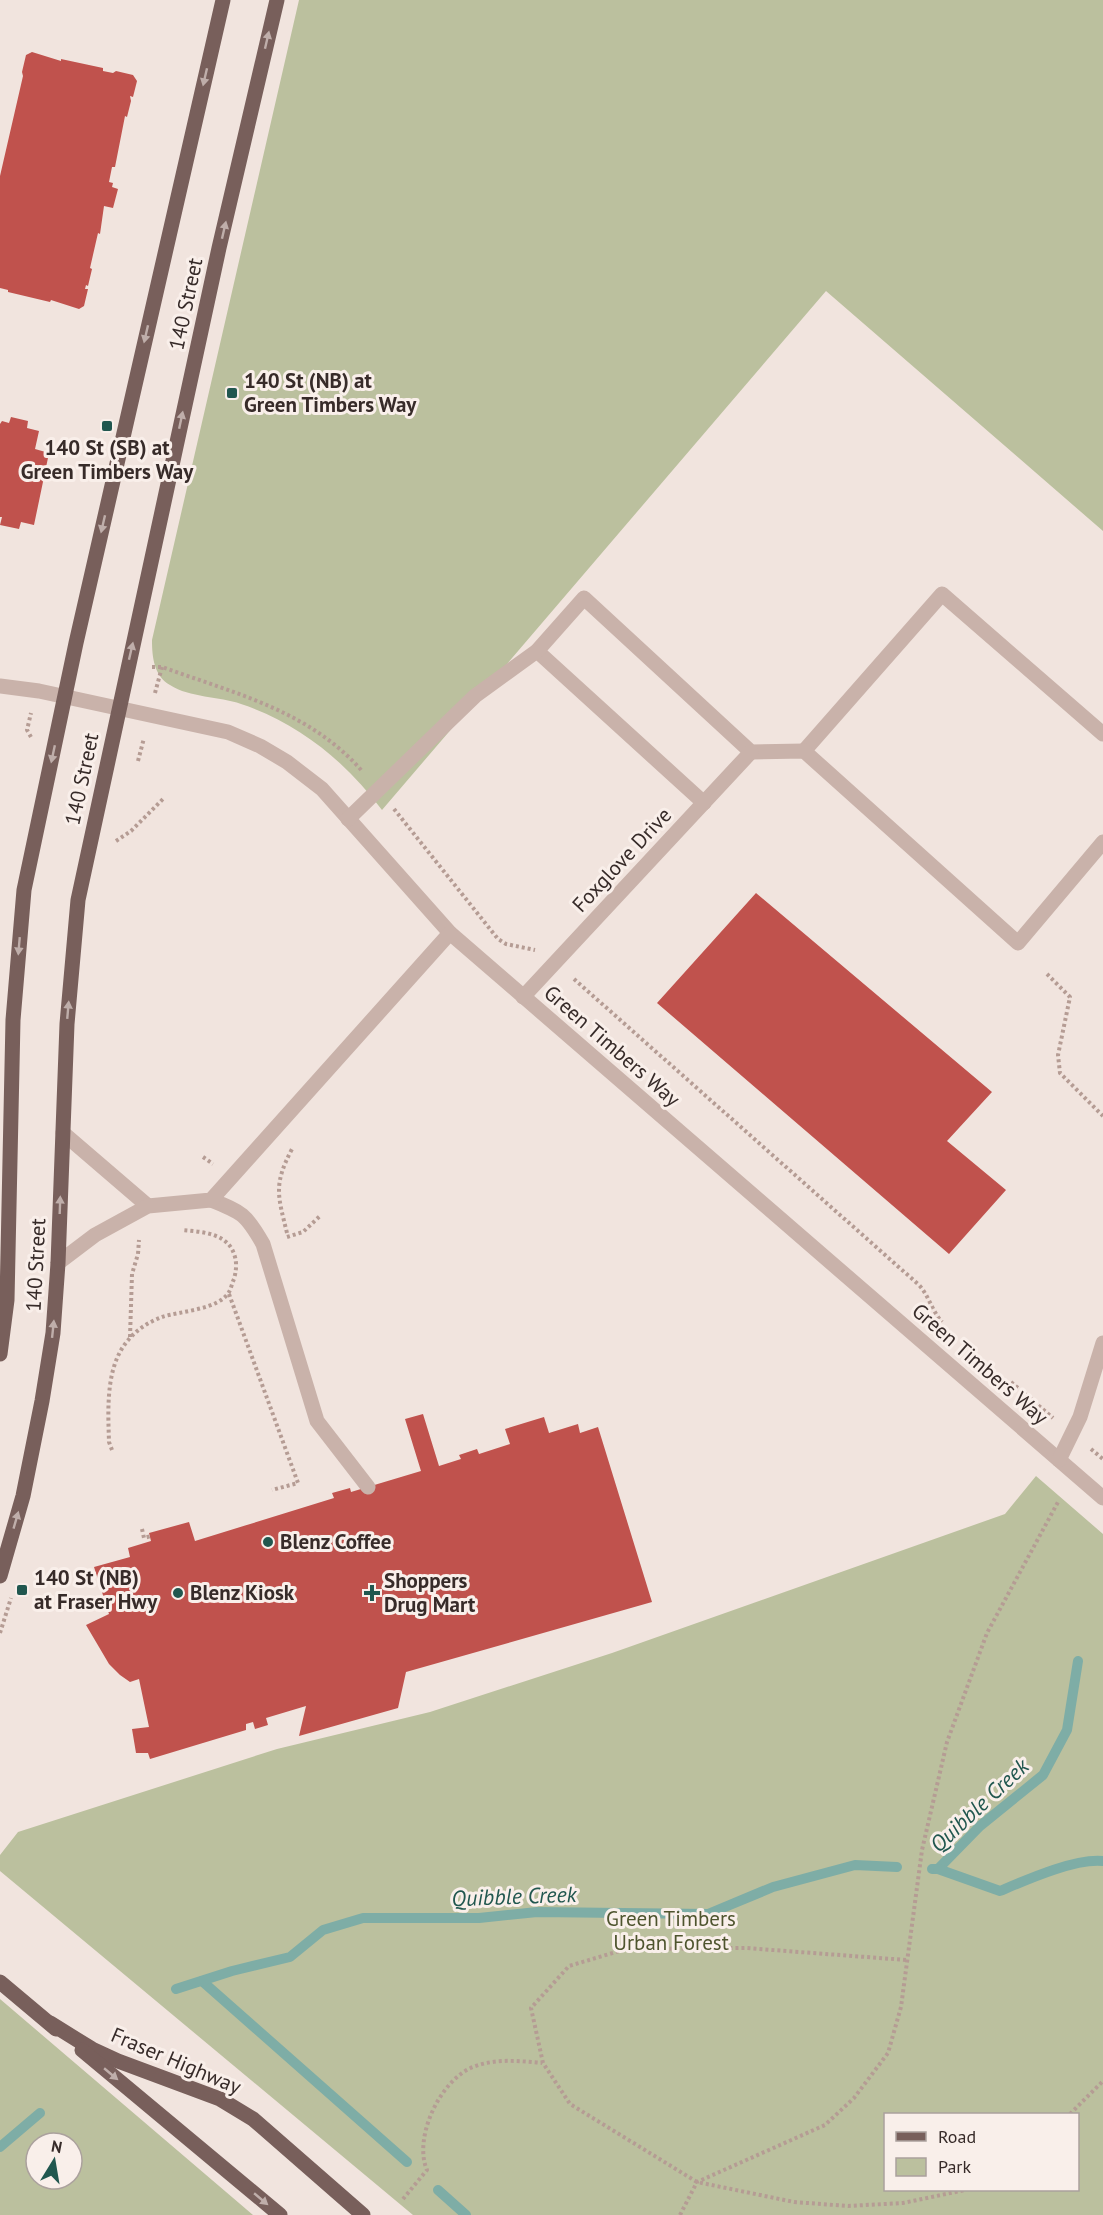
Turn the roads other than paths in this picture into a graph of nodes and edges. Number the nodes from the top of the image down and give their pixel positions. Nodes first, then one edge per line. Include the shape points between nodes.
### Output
1 (223, 0) edge
2 (277, 0) edge
3 (537, 651) junction
4 (0, 686) edge
5 (65, 697) junction
6 (118, 709) junction
7 (1103, 734) edge
8 (804, 751) junction
9 (751, 752) junction
10 (704, 803) junction
11 (348, 819) junction
12 (1103, 842) edge
13 (450, 933) junction
14 (524, 997) junction
15 (63, 1133) junction
16 (211, 1200) junction
17 (4, 1204) edge
18 (148, 1206) junction
19 (58, 1263) junction
20 (1103, 1343) edge
21 (0, 1354) edge
22 (1059, 1460) junction
23 (368, 1487) dead end
24 (1103, 1498) edge
25 (0, 1576) edge
26 (0, 1982) edge
27 (50, 2023) junction
28 (280, 2215) edge
29 (363, 2215) edge

1 -> 5 main road, 140 Street
6 -> 2 main road, 140 Street
3 - 9 street via 584,598
3 - 10 street
3 - 11 street via 476,696
4 - 5 street, Green Timbers Way
5 - 6 street, Green Timbers Way
5 -> 17 main road, 140 Street via 24,891
6 - 11 street, Green Timbers Way via 228,732 260,746 322,789
15 -> 6 main road, 140 Street via 67,1024 78,900
7 - 8 street via 942,594
8 - 9 street
8 - 12 street via 1018,943
9 - 10 street, Foxglove Drive
10 - 14 street, Foxglove Drive
11 - 13 street, Green Timbers Way
13 - 14 street, Green Timbers Way
13 - 16 street
14 - 22 street, Green Timbers Way
15 - 18 street
19 -> 15 main road, 140 Street
16 - 18 street
16 - 23 street via 235,1209 250,1221 263,1244 317,1421
17 - 21 main road, 140 Street via 7,1300
18 - 19 street via 95,1235
25 -> 19 main road, 140 Street via 23,1496 42,1401 53,1333
20 - 22 street via 1080,1417
22 - 24 street, Green Timbers Way
26 - 27 main road, Fraser Highway
27 -> 28 main road, Fraser Highway
27 - 29 main road, Fraser Highway via 118,2061 220,2099 252,2119

